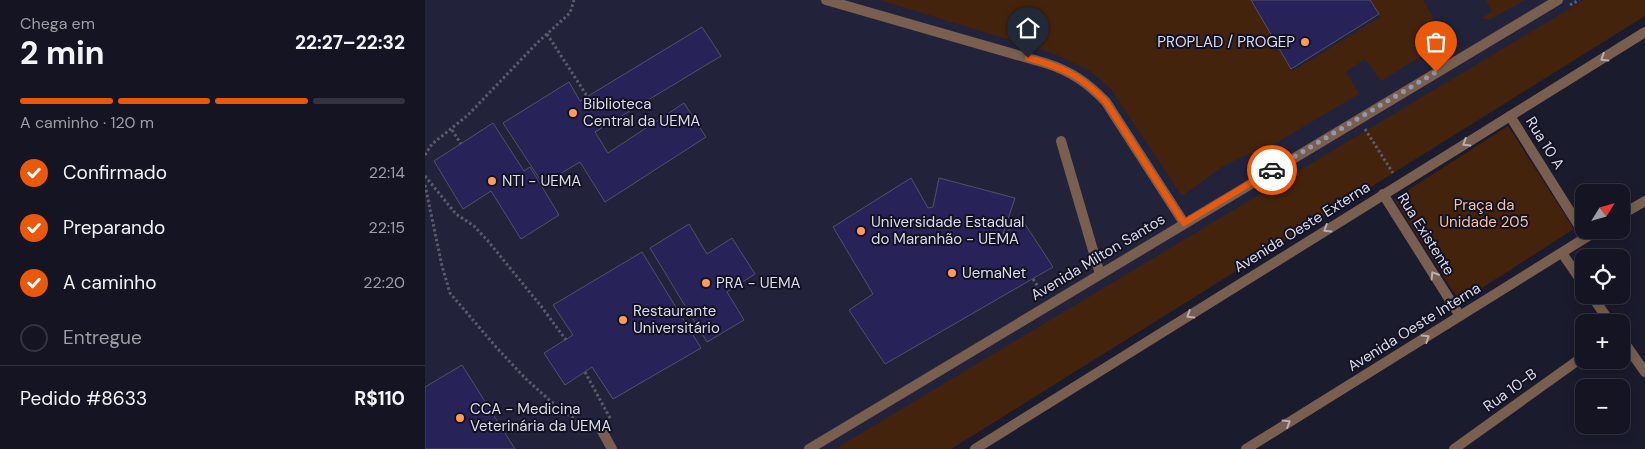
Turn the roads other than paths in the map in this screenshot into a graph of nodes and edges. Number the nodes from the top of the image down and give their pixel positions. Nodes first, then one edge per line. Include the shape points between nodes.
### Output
1 (826, 0) edge
2 (1558, 0) edge
3 (1645, 32) edge
4 (1510, 116) junction
5 (1061, 141) dead end
6 (1383, 194) junction
7 (1645, 201) edge
8 (1630, 210) edge
9 (1575, 219) edge
10 (1184, 223) junction
11 (1583, 239) edge
12 (1562, 253) junction
13 (1575, 272) edge
14 (1100, 274) junction
15 (1460, 316) junction
16 (1630, 351) edge
17 (1575, 362) edge
18 (1645, 372) edge
19 (602, 431) road end
20 (612, 449) edge
21 (809, 449) edge
22 (975, 449) edge
23 (1246, 449) edge
24 (1454, 449) edge

1 - 10 street via 1045,63 1081,79 1106,102
2 - 10 street, Avenida Milton Santos
3 -> 4 street, Avenida Oeste Externa
4 -> 6 street, Avenida Oeste Externa
4 - 9 street, Rua 10 A
5 - 14 street
15 -> 6 street, Rua Existente
6 -> 22 street, Avenida Oeste Externa
7 - 8 street
10 - 14 street, Avenida Milton Santos
11 - 12 street, Avenida Oeste Interna
12 - 13 street
12 - 15 street, Avenida Oeste Interna
14 - 21 street, Avenida Milton Santos
23 -> 15 street, Avenida Oeste Interna
16 - 18 street
17 - 24 street, Rua 10-B
19 - 20 street

